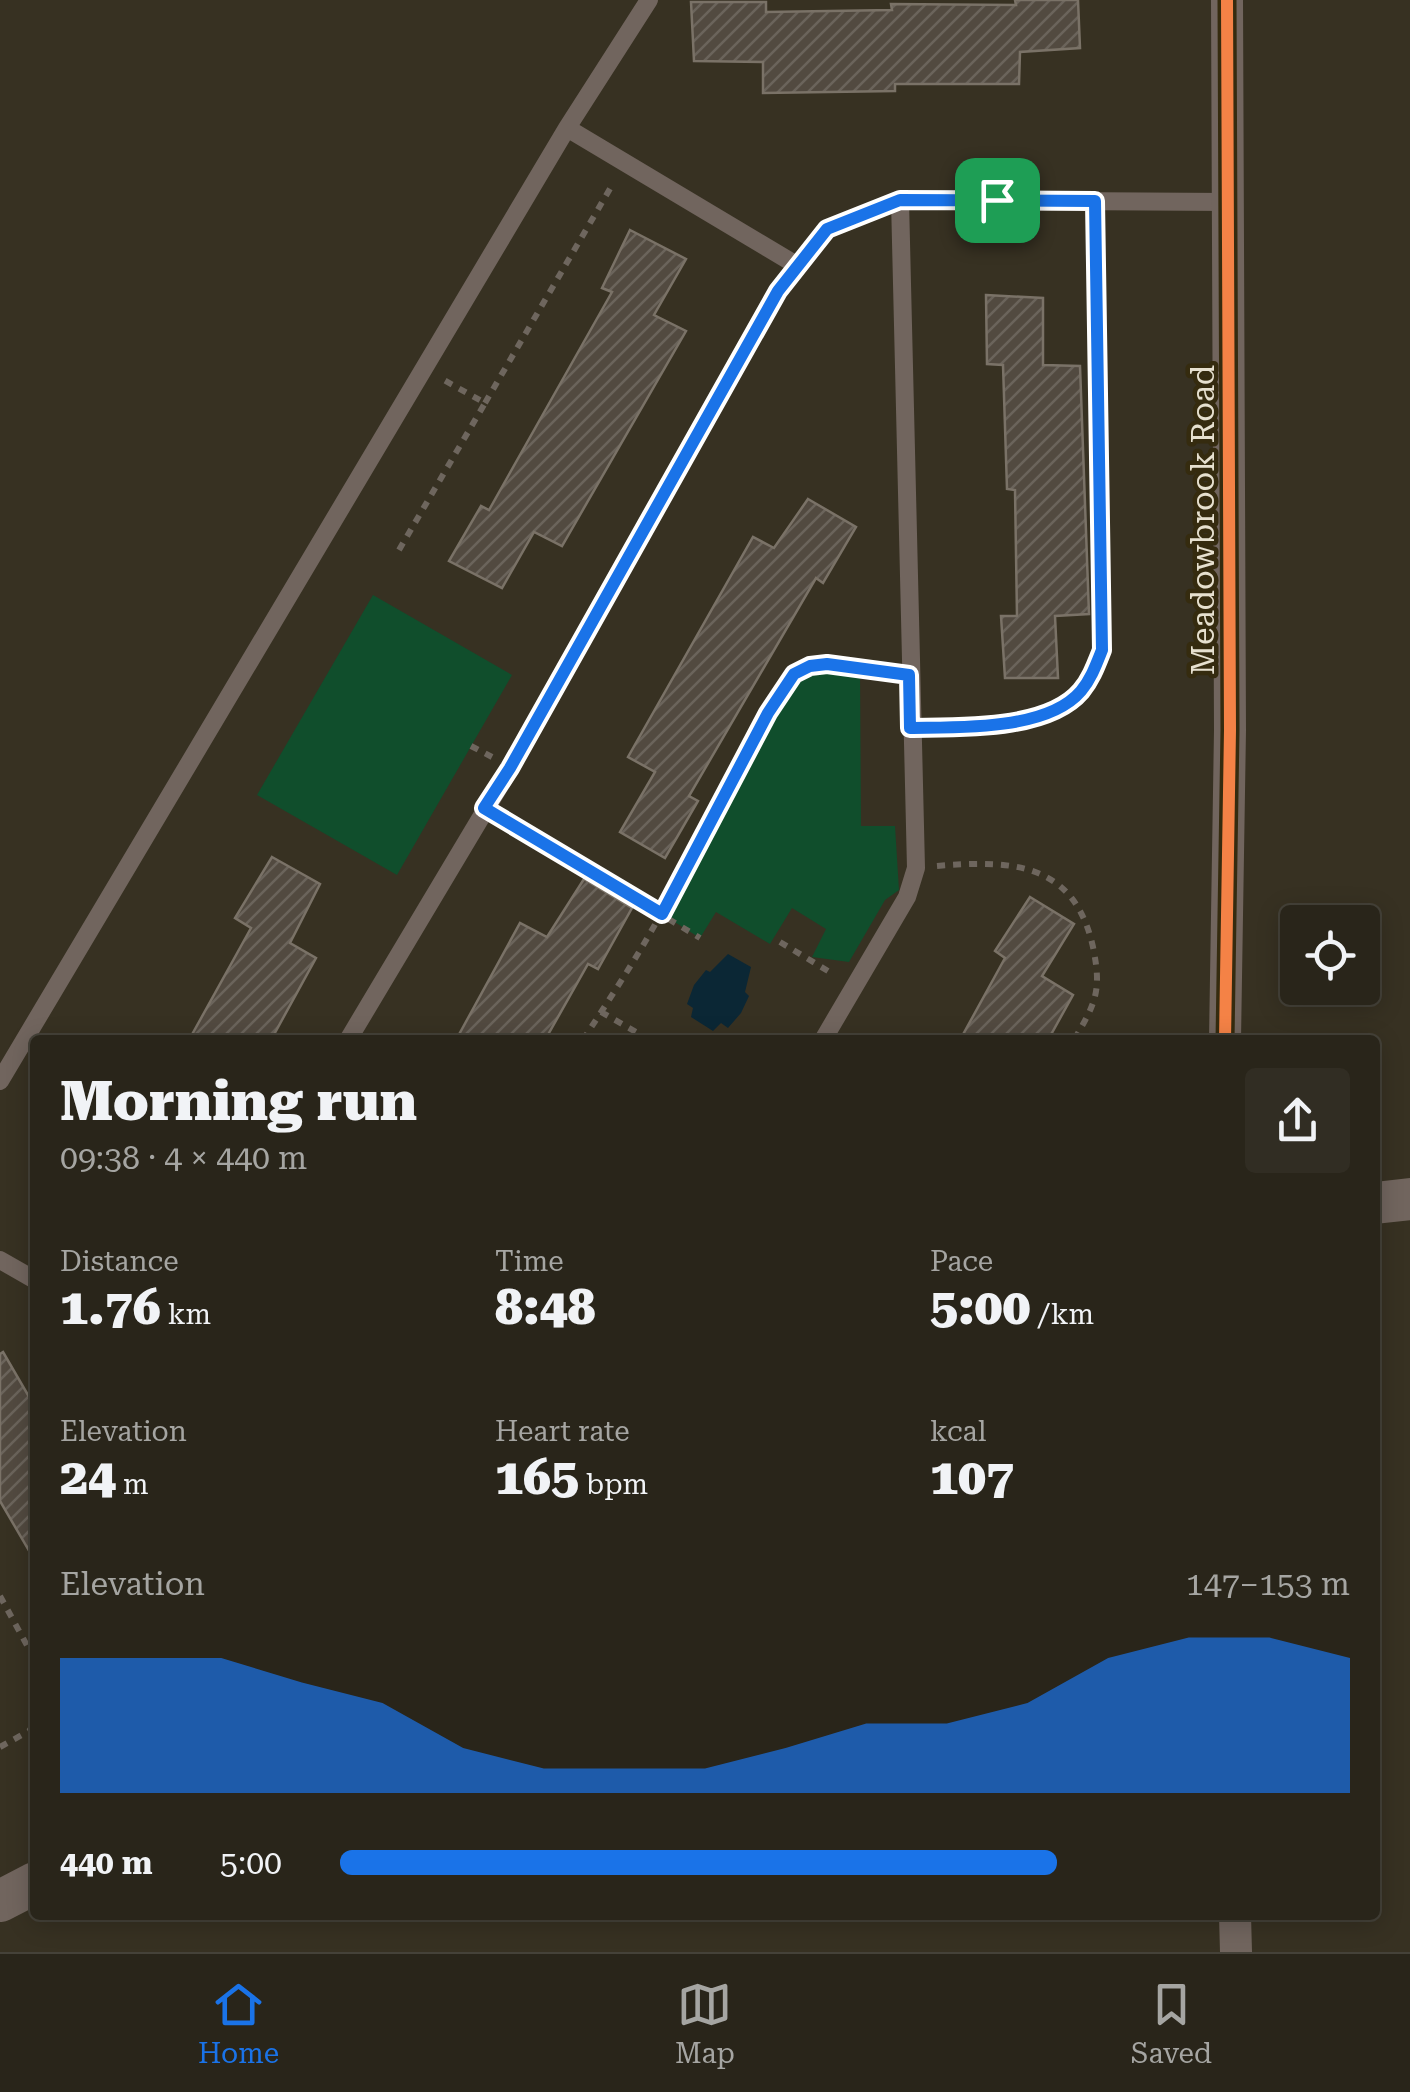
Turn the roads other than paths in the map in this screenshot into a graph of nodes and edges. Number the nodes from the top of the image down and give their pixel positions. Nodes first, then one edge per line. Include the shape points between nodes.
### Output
1 (649, 0) edge
2 (1227, 0) edge
3 (568, 128) junction
4 (900, 200) junction
5 (1230, 202) junction
6 (798, 266) junction
7 (351, 1035) edge
8 (826, 1035) edge
9 (1225, 1035) edge
10 (0, 1081) edge
11 (1410, 1199) edge
12 (1380, 1202) edge
13 (0, 1260) edge
14 (30, 1277) edge
15 (30, 1886) edge
16 (0, 1901) edge
17 (1235, 1920) edge
18 (1236, 1952) edge

1 - 3 lane
2 - 5 street, Meadowbrook Road
3 - 6 lane
3 - 10 lane
4 - 5 lane
4 - 6 lane via 827,229
4 - 8 lane via 916,868 907,897
5 - 9 street, Meadowbrook Road
6 - 7 lane
11 - 12 street
13 - 14 lane
15 - 16 street
17 - 18 street

